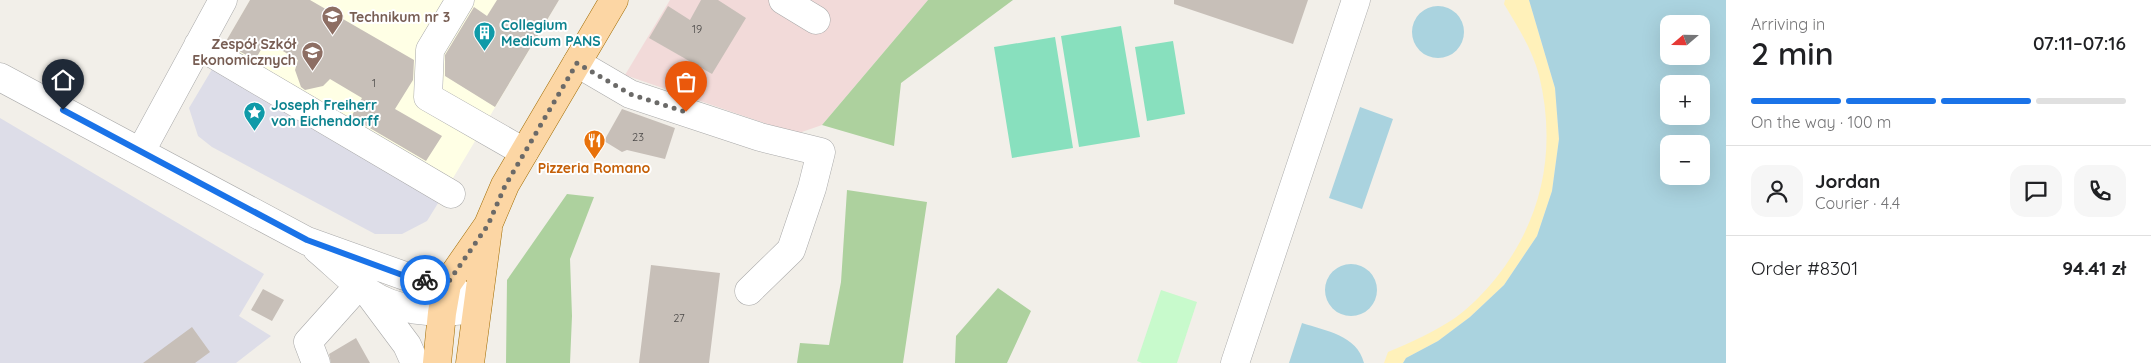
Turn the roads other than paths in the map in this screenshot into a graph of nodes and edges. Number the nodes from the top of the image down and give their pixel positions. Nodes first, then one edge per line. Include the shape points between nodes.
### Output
1 (223, 0) edge
2 (460, 0) edge
3 (614, 0) edge
4 (783, 0) edge
5 (1356, 0) edge
6 (816, 20) dead end
7 (198, 45) junction
8 (577, 63) junction
9 (0, 77) edge
10 (141, 151) junction
11 (524, 152) junction
12 (451, 194) dead end
13 (488, 225) junction
14 (307, 240) junction
15 (447, 284) junction
16 (364, 289) junction
17 (749, 290) dead end
18 (477, 308) junction
19 (442, 313) junction
20 (316, 363) edge
21 (415, 363) edge
22 (437, 363) edge
23 (470, 363) edge
24 (1235, 363) edge

1 - 7 street
2 - 11 street via 430,50 428,96
3 - 8 main road
4 - 6 street
5 - 24 street
7 - 10 street
7 - 12 street
8 - 11 main road
8 - 17 street via 630,94 760,137 821,152 791,250
9 - 10 street
10 - 14 street
11 - 13 main road
13 - 15 main road
13 - 18 main road
14 - 15 street via 405,276
14 - 16 street
15 - 18 street
15 - 19 main road
16 - 19 street via 404,308
16 - 20 street via 308,342
16 - 21 street via 407,345
18 - 19 street
18 - 23 main road
19 - 22 main road

